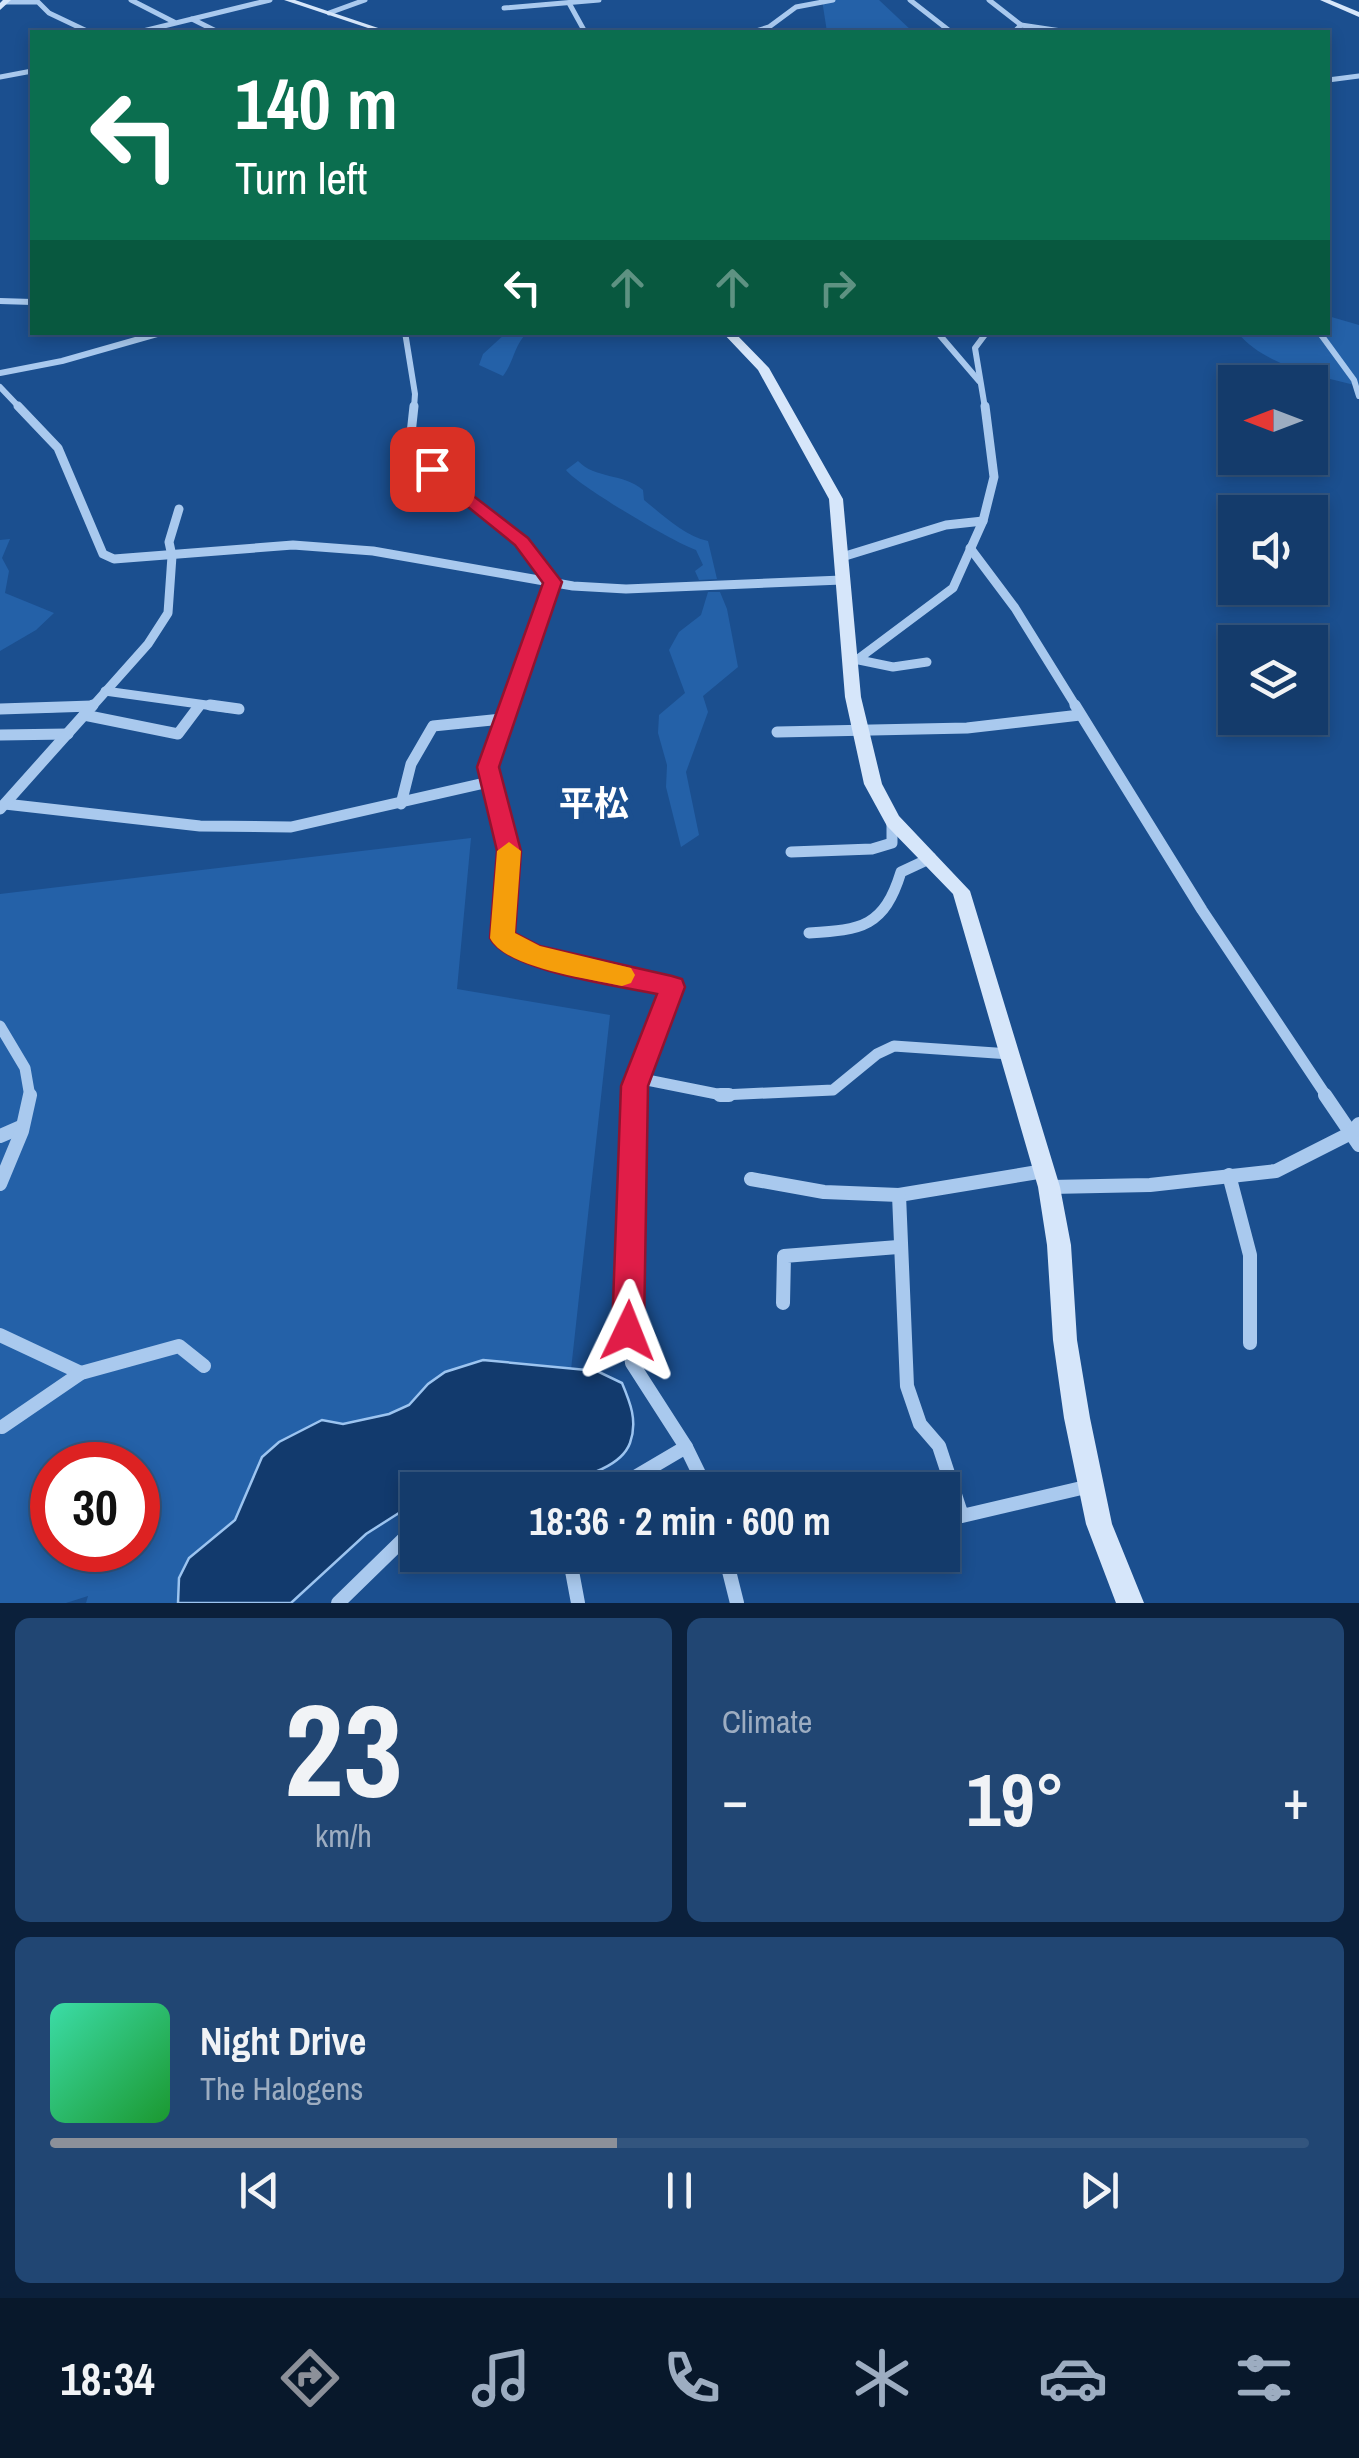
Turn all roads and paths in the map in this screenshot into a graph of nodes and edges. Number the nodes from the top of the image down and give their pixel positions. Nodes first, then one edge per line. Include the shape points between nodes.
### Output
1 (131, 0) edge
2 (270, 0) edge
3 (288, 0) edge
4 (366, 0) edge
5 (599, 0) edge
6 (807, 0) edge
7 (834, 0) edge
8 (910, 0) edge
9 (989, 0) edge
10 (1324, 0) edge
11 (820, 1) edge
12 (3, 2) edge
13 (569, 2) edge
14 (504, 8) dead end
15 (328, 13) junction
16 (1359, 14) edge
17 (191, 19) junction
18 (174, 22) junction
19 (1021, 25) junction
20 (87, 30) edge
21 (146, 30) edge
22 (214, 30) edge
23 (380, 30) edge
24 (585, 30) edge
25 (760, 30) edge
26 (948, 30) edge
27 (1016, 30) edge
28 (1034, 30) edge
29 (1055, 30) edge
30 (30, 70) edge
31 (0, 76) edge
32 (1359, 76) edge
33 (1330, 80) edge
34 (0, 301) edge
35 (30, 302) edge
36 (153, 335) edge
37 (405, 335) edge
38 (730, 335) edge
39 (940, 335) edge
40 (985, 335) edge
41 (1321, 335) edge
42 (0, 373) edge
43 (983, 385) junction
44 (0, 387) edge
45 (1359, 396) edge
46 (178, 509) dead end
47 (983, 521) junction
48 (970, 548) junction
49 (172, 556) junction
50 (842, 557) junction
51 (842, 580) junction
52 (550, 582) junction
53 (855, 662) junction
54 (927, 662) dead end
55 (105, 691) junction
56 (199, 706) junction
57 (0, 709) edge
58 (240, 709) dead end
59 (88, 711) junction
60 (1080, 715) junction
61 (502, 719) junction
62 (777, 732) dead end
63 (858, 732) junction
64 (0, 734) edge
65 (68, 734) junction
66 (489, 782) junction
67 (400, 804) junction
68 (3, 806) edge
69 (892, 821) junction
70 (791, 852) dead end
71 (931, 857) junction
72 (809, 933) dead end
73 (0, 1026) edge
74 (1010, 1054) junction
75 (637, 1078) junction
76 (21, 1127) junction
77 (1356, 1134) edge
78 (0, 1136) edge
79 (1229, 1176) junction
80 (1047, 1179) junction
81 (751, 1180) dead end
82 (0, 1184) edge
83 (899, 1195) junction
84 (898, 1247) junction
85 (783, 1304) dead end
86 (0, 1335) edge
87 (1250, 1343) dead end
88 (204, 1366) dead end
89 (81, 1373) junction
90 (2, 1426) dead end
91 (686, 1447) junction
92 (644, 1472) edge
93 (698, 1472) edge
94 (1091, 1486) junction
95 (400, 1543) edge
96 (572, 1572) edge
97 (730, 1572) edge
98 (338, 1603) edge
99 (578, 1603) edge
100 (737, 1603) edge
101 (1130, 1603) edge

1 - 18 street
2 - 17 street
3 - 15 street
4 - 15 street
5 - 13 street
6 - 11 street
7 - 11 street
8 - 26 street
9 - 19 street
10 - 16 street
11 - 25 street
12 - 20 street via 38,2 58,20
13 - 14 street
13 - 24 street
15 - 23 street
17 - 18 street
17 - 22 street
18 - 21 street
19 - 27 street
19 - 28 street
19 - 29 street
30 - 31 street
32 - 33 street
34 - 35 street
36 - 42 street
37 - 52 street via 415,452 521,542
38 - 50 street via 763,368 830,484
39 - 43 street
40 - 43 street via 974,348
41 - 45 street
43 - 47 street via 994,477
44 - 49 street via 58,448 102,554
46 - 49 street
47 - 48 street
47 - 50 street via 946,525
48 - 53 street via 952,588
48 - 60 street
49 - 52 street via 276,545 342,547
49 - 55 street via 168,613
50 - 51 street
51 - 52 street via 626,590
51 - 53 street
52 - 61 street
53 - 54 street
53 - 63 street
55 - 56 street
55 - 59 street
56 - 58 street
56 - 59 street via 178,734
57 - 59 street
59 - 65 street
60 - 63 street via 979,728
60 - 77 street via 1202,910
61 - 66 street
61 - 67 street via 432,726
62 - 63 street
63 - 69 street
64 - 65 street
65 - 68 street
66 - 67 street
66 - 75 street via 509,851 502,938 534,956 672,987
67 - 68 street via 291,827
69 - 70 street via 892,843 872,850
69 - 71 street
71 - 72 street via 901,872 894,900 862,930
71 - 74 street via 961,891
73 - 76 street via 27,1072 29,1101
74 - 75 street via 878,1049 849,1084 833,1090 722,1095
74 - 80 street
75 - 91 street via 632,1362
76 - 78 street
76 - 82 street
77 - 79 street via 1276,1171
79 - 80 street via 1150,1185
79 - 87 street via 1250,1255
80 - 83 street
80 - 94 street via 1060,1244 1065,1340
81 - 83 street
83 - 84 street
84 - 85 street via 784,1256
84 - 94 street via 907,1386 920,1424 939,1446 962,1516
86 - 89 street
88 - 89 street via 179,1346
89 - 90 street
91 - 92 street
91 - 93 street
94 - 101 street
95 - 98 street
96 - 99 street
97 - 100 street

